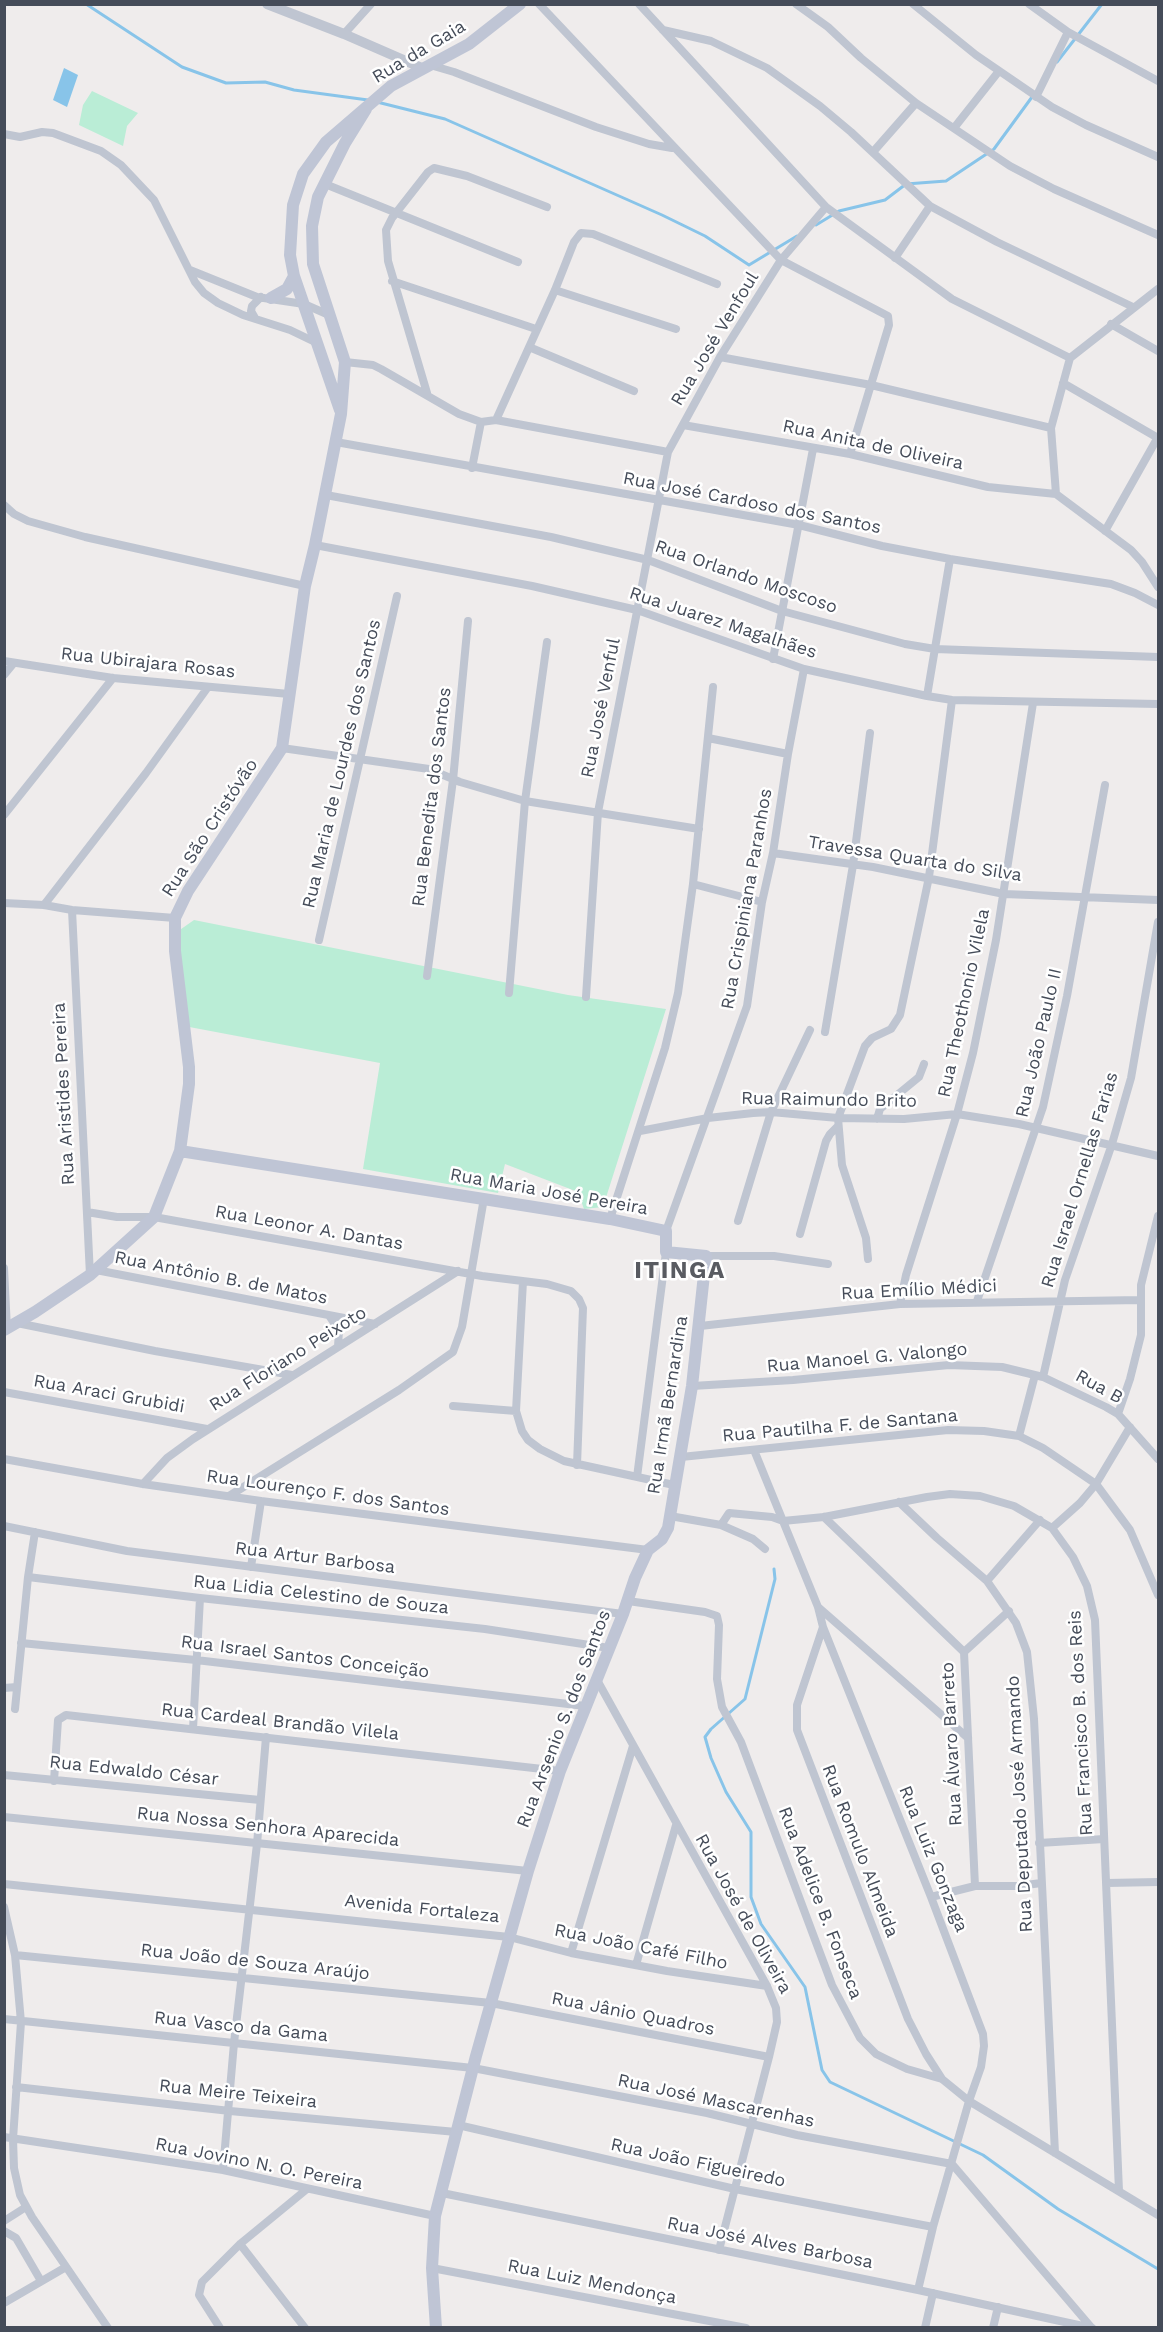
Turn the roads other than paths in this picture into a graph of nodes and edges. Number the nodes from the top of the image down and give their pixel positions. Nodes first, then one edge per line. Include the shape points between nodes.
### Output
1 (267, 4) edge
2 (371, 4) edge
3 (520, 4) edge
4 (539, 4) edge
5 (639, 4) edge
6 (795, 4) edge
7 (913, 4) edge
8 (1029, 4) edge
9 (282, 7) edge
10 (663, 30) junction
11 (1068, 32) junction
12 (344, 34) junction
13 (426, 67) junction
14 (999, 71) junction
15 (1158, 81) edge
16 (1036, 97) junction
17 (916, 103) junction
18 (366, 109) junction
19 (954, 128) junction
20 (4, 134) edge
21 (335, 134) junction
22 (345, 143) junction
23 (673, 148) junction
24 (873, 152) junction
25 (1158, 157) edge
26 (325, 184) junction
27 (930, 206) junction
28 (547, 207) dead end
29 (826, 207) junction
30 (397, 213) junction
31 (1158, 235) edge
32 (895, 258) junction
33 (781, 260) junction
34 (518, 262) dead end
35 (190, 270) junction
36 (294, 276) junction
37 (392, 281) junction
38 (717, 284) dead end
39 (1158, 289) edge
40 (555, 290) junction
41 (266, 298) junction
42 (304, 304) junction
43 (1133, 307) junction
44 (329, 315) junction
45 (255, 318) junction
46 (1112, 324) junction
47 (676, 328) dead end
48 (536, 329) junction
49 (317, 343) junction
50 (529, 347) junction
51 (1158, 351) edge
52 (720, 357) junction
53 (1070, 358) junction
54 (345, 362) junction
55 (325, 368) junction
56 (1063, 383) junction
57 (871, 385) junction
58 (634, 391) dead end
59 (427, 393) junction
60 (341, 414) junction
61 (496, 420) junction
62 (481, 422) junction
63 (683, 425) junction
64 (1051, 428) junction
65 (1158, 437) edge
66 (336, 442) junction
67 (813, 449) junction
68 (668, 452) junction
69 (850, 454) junction
70 (472, 468) junction
71 (1056, 494) junction
72 (326, 495) junction
73 (657, 501) junction
74 (4, 505) edge
75 (799, 525) junction
76 (1105, 531) junction
77 (315, 545) junction
78 (950, 559) junction
79 (648, 560) junction
80 (1158, 584) edge
81 (305, 586) junction
82 (397, 596) dead end
83 (1158, 605) edge
84 (637, 610) junction
85 (782, 611) junction
86 (468, 621) dead end
87 (547, 642) dead end
88 (935, 649) junction
89 (1158, 657) edge
90 (773, 659) junction
91 (9, 662) edge
92 (804, 669) junction
93 (4, 675) edge
94 (113, 678) junction
95 (208, 687) junction
96 (713, 687) dead end
97 (289, 694) junction
98 (927, 696) junction
99 (952, 700) junction
100 (1033, 703) junction
101 (1158, 704) edge
102 (870, 733) dead end
103 (708, 738) junction
104 (282, 747) junction
105 (788, 754) junction
106 (361, 759) junction
107 (453, 780) junction
108 (1105, 785) dead end
109 (525, 801) junction
110 (598, 812) junction
111 (4, 816) edge
112 (699, 829) junction
113 (773, 853) junction
114 (853, 865) junction
115 (929, 877) junction
116 (693, 884) junction
117 (1004, 894) junction
118 (1086, 896) junction
119 (1158, 900) edge
120 (762, 902) junction
121 (4, 903) edge
122 (44, 905) junction
123 (72, 910) junction
124 (175, 918) junction
125 (1158, 922) edge
126 (319, 940) dead end
127 (427, 976) dead end
128 (509, 993) dead end
129 (586, 997) dead end
130 (810, 1030) dead end
131 (825, 1032) dead end
132 (924, 1064) dead end
133 (771, 1112) junction
134 (957, 1114) junction
135 (708, 1118) junction
136 (877, 1119) junction
137 (838, 1122) junction
138 (1036, 1128) junction
139 (640, 1131) junction
140 (1112, 1144) junction
141 (180, 1151) junction
142 (1158, 1156) edge
143 (484, 1198) junction
144 (87, 1212) junction
145 (154, 1216) junction
146 (1158, 1216) edge
147 (610, 1219) junction
148 (738, 1221) dead end
149 (666, 1231) junction
150 (800, 1234) dead end
151 (1155, 1234) edge
152 (666, 1252) junction
153 (706, 1257) junction
154 (868, 1259) dead end
155 (828, 1264) dead end
156 (4, 1268) edge
157 (458, 1271) junction
158 (93, 1273) junction
159 (471, 1274) junction
160 (523, 1281) junction
161 (1140, 1300) junction
162 (977, 1301) junction
163 (1059, 1303) junction
164 (900, 1304) junction
165 (330, 1317) junction
166 (375, 1324) junction
167 (700, 1326) junction
168 (10, 1327) edge
169 (338, 1347) junction
170 (292, 1375) junction
171 (1039, 1376) junction
172 (692, 1386) junction
173 (4, 1392) edge
174 (453, 1406) dead end
175 (516, 1411) junction
176 (1118, 1414) junction
177 (1130, 1427) junction
178 (207, 1429) junction
179 (1019, 1436) junction
180 (754, 1450) junction
181 (681, 1457) junction
182 (4, 1459) edge
183 (1158, 1459) edge
184 (577, 1465) junction
185 (637, 1477) junction
186 (143, 1484) junction
187 (1096, 1484) junction
188 (674, 1485) junction
189 (229, 1496) junction
190 (261, 1501) junction
191 (899, 1502) junction
192 (670, 1515) junction
193 (824, 1517) junction
194 (1040, 1520) junction
195 (783, 1521) junction
196 (721, 1525) junction
197 (4, 1526) edge
198 (1053, 1528) junction
199 (35, 1532) junction
200 (765, 1549) dead end
201 (648, 1550) junction
202 (251, 1567) junction
203 (28, 1577) junction
204 (987, 1581) junction
205 (1158, 1595) edge
206 (200, 1598) junction
207 (626, 1607) junction
208 (818, 1607) junction
209 (1009, 1611) junction
210 (717, 1616) joint
211 (824, 1627) junction
212 (21, 1642) junction
213 (609, 1648) junction
214 (964, 1652) junction
215 (196, 1660) junction
216 (597, 1680) junction
217 (17, 1687) junction
218 (4, 1688) edge
219 (585, 1706) junction
220 (15, 1709) dead end
221 (193, 1729) junction
222 (266, 1737) junction
223 (968, 1738) junction
224 (633, 1746) junction
225 (560, 1771) junction
226 (4, 1775) edge
227 (54, 1781) junction
228 (260, 1800) junction
229 (4, 1816) edge
230 (676, 1825) junction
231 (1104, 1839) junction
232 (1040, 1843) junction
233 (257, 1844) junction
234 (528, 1871) junction
235 (1158, 1882) edge
236 (1041, 1883) junction
237 (1107, 1883) junction
238 (4, 1884) edge
239 (975, 1886) junction
240 (931, 1897) junction
241 (4, 1907) edge
242 (250, 1909) junction
243 (509, 1936) junction
244 (571, 1953) junction
245 (15, 1955) junction
246 (636, 1965) junction
247 (242, 1977) junction
248 (767, 1986) junction
249 (491, 2003) junction
250 (4, 2019) edge
251 (21, 2022) junction
252 (234, 2043) junction
253 (769, 2057) junction
254 (473, 2068) junction
255 (942, 2079) junction
256 (16, 2087) junction
257 (969, 2101) junction
258 (230, 2111) junction
259 (753, 2123) junction
260 (457, 2129) junction
261 (9, 2138) edge
262 (1055, 2153) junction
263 (952, 2164) junction
264 (223, 2170) junction
265 (307, 2189) junction
266 (735, 2189) junction
267 (1119, 2191) junction
268 (442, 2193) junction
269 (26, 2207) junction
270 (1158, 2215) edge
271 (435, 2216) junction
272 (4, 2221) edge
273 (933, 2227) junction
274 (4, 2230) edge
275 (240, 2244) junction
276 (719, 2250) junction
277 (66, 2267) junction
278 (432, 2268) junction
279 (41, 2281) junction
280 (918, 2290) junction
281 (933, 2293) junction
282 (4, 2303) edge
283 (998, 2307) junction
284 (1065, 2325) edge
285 (1092, 2327) edge
286 (108, 2328) edge
287 (220, 2328) edge
288 (304, 2328) edge
289 (436, 2328) edge
290 (746, 2328) edge
291 (925, 2328) edge
292 (993, 2328) edge

1 - 9 street
2 - 12 street
3 - 13 main road, Rua da Gaia via 469,44
4 - 23 street
5 - 10 street
6 - 17 street via 828,27
7 - 14 street
8 - 11 street
9 - 12 street
10 - 24 street via 711,41 767,68 820,106
10 - 29 street
11 - 15 street
11 - 16 street
12 - 13 street
13 - 18 main road, Rua da Gaia via 391,86
13 - 23 street via 454,72 596,127
14 - 16 street
14 - 19 street
16 - 25 street via 1086,125
17 - 19 street
17 - 24 street
18 - 21 main road, Rua São Cristóvão
18 - 22 main road, Rua São Cristóvão
19 - 31 street via 1010,166
20 - 35 street via 20,137 53,133 101,151 121,165 154,200
21 - 22 main road via 342,136
21 - 36 main road, Rua São Cristóvão via 313,157 298,186 291,231
22 - 26 main road, Rua São Cristóvão
23 - 33 street
24 - 27 street
26 - 30 street
26 - 44 main road, Rua São Cristóvão via 318,197 311,249
27 - 32 street
27 - 43 street
28 - 30 street via 467,176 434,168
29 - 32 street
29 - 33 street, Rua José Venfoul
30 - 34 street
30 - 37 street via 386,230
32 - 53 street via 952,299
33 - 52 street, Rua José Venfoul
33 - 57 street via 888,316 889,325
35 - 41 street
35 - 45 street via 204,293
36 - 41 main road via 287,289
36 - 42 main road, Rua São Cristóvão
37 - 48 street
37 - 59 street
38 - 40 street via 593,234 581,233
39 - 43 street
40 - 47 street
40 - 48 street
41 - 42 street
41 - 45 street via 252,306
42 - 44 street
42 - 49 main road, Rua São Cristóvão
43 - 46 street
44 - 54 main road, Rua São Cristóvão
45 - 49 street
46 - 51 street
46 - 53 street
48 - 50 street
49 - 55 main road, Rua São Cristóvão
50 - 58 street
50 - 61 street
52 - 57 street
52 - 63 street, Rua José Venfoul
53 - 56 street
54 - 55 main road via 338,371
54 - 59 street via 373,365
54 - 60 main road, Rua São Cristóvão
55 - 60 main road, Rua São Cristóvão
56 - 64 street
56 - 65 street
57 - 64 street
57 - 69 street
59 - 62 street via 459,414
60 - 66 main road, Rua São Cristóvão
61 - 62 street
61 - 68 street
62 - 70 street
63 - 67 street, Rua Anita de Oliveira
63 - 68 street, Rua José Venfoul
64 - 71 street
65 - 76 street
66 - 70 street, Rua José Cardoso dos Santos
66 - 72 main road, Rua São Cristóvão
67 - 69 street, Rua Anita de Oliveira
67 - 75 street
68 - 73 street, Rua José Venfoul
69 - 71 street, Rua Anita de Oliveira via 988,487
70 - 73 street, Rua José Cardoso dos Santos
71 - 76 street
72 - 77 main road, Rua São Cristóvão
72 - 79 street, Rua Orlando Moscoso via 551,537
73 - 75 street, Rua José Cardoso dos Santos
73 - 79 street, Rua José Venfoul
74 - 81 street via 28,521 85,537
75 - 78 street, Rua José Cardoso dos Santos
75 - 85 street
76 - 80 street via 1131,550
77 - 81 main road, Rua São Cristóvão
77 - 84 street, Rua Juarez Magalhães
78 - 83 street, Rua José Cardoso dos Santos via 1111,584
78 - 88 street
79 - 84 street, Rua José Venful
79 - 85 street, Rua Orlando Moscoso
81 - 97 main road, Rua São Cristóvão
82 - 106 street, Rua Maria de Lourdes dos Santos
84 - 90 street, Rua Juarez Magalhães
84 - 110 street, Rua José Venful
85 - 88 street, Rua Orlando Moscoso
85 - 90 street
86 - 107 street, Rua Benedita dos Santos
87 - 109 street
88 - 89 street, Rua Orlando Moscoso
88 - 98 street
90 - 92 street, Rua Juarez Magalhães
91 - 93 street
91 - 94 street, Rua Ubirajara Rosas
92 - 98 street, Rua Juarez Magalhães
92 - 105 street, Rua Crispiniana Paranhos
94 - 95 street, Rua Ubirajara Rosas
94 - 111 street
95 - 97 street, Rua Ubirajara Rosas
95 - 122 street
96 - 103 street
97 - 104 main road, Rua São Cristóvão
98 - 99 street, Rua Juarez Magalhães
99 - 100 street, Rua Juarez Magalhães
99 - 115 street
100 - 101 street, Rua Juarez Magalhães
100 - 117 street, Rua Theothonio Vilela
102 - 114 street
103 - 105 street
103 - 112 street
104 - 106 street
104 - 124 main road, Rua São Cristóvão via 188,891
105 - 113 street, Rua Crispiniana Paranhos
106 - 107 street via 429,769
106 - 126 street, Rua Maria de Lourdes dos Santos
107 - 109 street
107 - 127 street, Rua Benedita dos Santos
108 - 118 street, Rua João Paulo II
109 - 110 street
109 - 128 street
110 - 112 street
110 - 129 street, Rua José Venful
112 - 116 street
113 - 114 street, Travessa Quarta do Silva
113 - 120 street, Rua Crispiniana Paranhos
114 - 115 street, Travessa Quarta do Silva
114 - 131 street
115 - 117 street, Travessa Quarta do Silva
115 - 137 street via 900,1015 891,1029 865,1046
116 - 120 street
116 - 139 street via 673,1019
117 - 118 street, Travessa Quarta do Silva
117 - 134 street, Rua Theothonio Vilela
118 - 119 street, Travessa Quarta do Silva
118 - 138 street, Rua João Paulo II
120 - 135 street, Rua Crispiniana Paranhos via 747,1006
121 - 122 street
122 - 123 street
123 - 124 street
123 - 144 street, Rua Aristides Pereira
124 - 141 main road, Rua São Cristóvão via 175,951 189,1067
125 - 140 street, Rua Israel Ornellas Farias via 1140,1035
130 - 133 street
132 - 136 street via 915,1082 880,1109
133 - 135 street, Rua Raimundo Brito
133 - 137 street, Rua Raimundo Brito
133 - 148 street
134 - 136 street, Rua Raimundo Brito
134 - 138 street, Rua Raimundo Brito
134 - 164 street, Rua Theothonio Vilela
135 - 139 street, Rua Raimundo Brito
135 - 149 street, Rua Crispiniana Paranhos
136 - 137 street, Rua Raimundo Brito
137 - 150 street via 826,1141
137 - 154 street via 842,1165 864,1230
138 - 140 street, Rua Raimundo Brito
138 - 162 street, Rua João Paulo II
139 - 147 street
140 - 142 street, Rua Raimundo Brito
140 - 163 street, Rua Israel Ornellas Farias
141 - 143 main road, Rua Maria José Pereira
141 - 145 main road, Rua São Cristóvão
143 - 147 main road, Rua Maria José Pereira
143 - 159 street
144 - 145 street, Rua Leonor A. Dantas via 117,1217
144 - 158 street, Rua Aristides Pereira
145 - 157 street, Rua Leonor A. Dantas
145 - 158 main road, Rua São Cristóvão
146 - 151 street
147 - 149 main road, Rua Maria José Pereira
149 - 152 main road, Rua Maria José Pereira
151 - 161 street
152 - 153 main road
152 - 185 street, Rua Maria José Pereira
153 - 155 street via 774,1256
153 - 167 main road, Rua Irmã Bernardina
156 - 168 street
157 - 159 street, Rua Leonor A. Dantas
157 - 166 street, Rua Floriano Peixoto
158 - 165 street, Rua Antônio B. de Matos
158 - 168 main road, Rua São Cristóvão
159 - 160 street, Rua Leonor A. Dantas
159 - 189 street via 457,1345 447,1358
160 - 175 street
160 - 184 street, Rua Leonor A. Dantas via 571,1292 583,1308
161 - 163 street, Rua Emílio Médici
161 - 176 street via 1141,1335
162 - 163 street, Rua Emílio Médici
162 - 164 street, Rua Emílio Médici
163 - 171 street, Rua Israel Ornellas Farias via 1051,1350
164 - 167 street, Rua Emílio Médici
165 - 166 street, Rua Antônio B. de Matos
165 - 169 street via 339,1330
166 - 169 street, Rua Floriano Peixoto
167 - 172 main road, Rua Irmã Bernardina
168 - 170 street
169 - 170 street, Rua Floriano Peixoto
170 - 178 street, Rua Floriano Peixoto
171 - 172 street, Rua Manoel G. Valongo via 1002,1367 949,1365
171 - 176 street, Rua B
171 - 179 street, Rua Israel Ornellas Farias
172 - 181 main road, Rua Irmã Bernardina
173 - 178 street, Rua Araci Grubidi
174 - 175 street
175 - 184 street via 528,1440 554,1457
176 - 177 street, Rua B
177 - 183 street, Rua B
177 - 187 street
178 - 186 street, Rua Floriano Peixoto via 167,1458
179 - 180 street, Rua Pautilha F. de Santana via 948,1430
179 - 187 street, Rua Pautilha F. de Santana via 1044,1448
180 - 181 street, Rua Pautilha F. de Santana
180 - 195 street, Rua Luiz Gonzaga
181 - 188 main road, Rua Irmã Bernardina
182 - 186 street, Rua Lourenço F. dos Santos
184 - 185 street
185 - 188 street
186 - 189 street, Rua Lourenço F. dos Santos
187 - 198 street
187 - 205 street, Rua Pautilha F. de Santana via 1130,1530
188 - 192 main road, Rua Irmã Bernardina
189 - 190 street, Rua Lourenço F. dos Santos
190 - 201 street, Rua Lourenço F. dos Santos
190 - 202 street
191 - 193 street, Rua Francisco B. dos Reis
191 - 194 street, Rua Francisco B. dos Reis via 950,1494 980,1496 1001,1500
191 - 204 street, Rua Deputado José Armando
192 - 196 street
192 - 201 main road, Rua Irmã Bernardina via 666,1534
193 - 195 street, Rua Francisco B. dos Reis
193 - 214 street, Rua Álvaro Barreto
194 - 198 street, Rua Francisco B. dos Reis
194 - 204 street
195 - 196 street, Rua Francisco B. dos Reis via 729,1513
195 - 208 street, Rua Luiz Gonzaga
196 - 200 street via 753,1539
197 - 199 street, Rua Artur Barbosa
198 - 231 street, Rua Francisco B. dos Reis via 1087,1586 1095,1620
199 - 202 street, Rua Artur Barbosa via 127,1551
199 - 203 street
201 - 207 main road, Rua Arsenio S. dos Santos
202 - 207 street, Rua Artur Barbosa
203 - 206 street, Rua Lidia Celestino de Souza
203 - 212 street
204 - 209 street, Rua Deputado José Armando
206 - 213 street, Rua Lidia Celestino de Souza via 485,1629
206 - 215 street
207 - 210 street, Rua Artur Barbosa
207 - 213 main road, Rua Arsenio S. dos Santos
208 - 211 street, Rua Luiz Gonzaga
208 - 223 street
209 - 214 street
209 - 232 street, Rua Deputado José Armando via 1022,1635 1030,1674
210 - 255 street, Rua Adelice B. Fonseca via 720,1702 741,1742 816,1946 851,2024 876,2054 907,2069
211 - 240 street, Rua Luiz Gonzaga
211 - 255 street, Rua Romulo Almeida via 797,1705 797,1730 908,2019
212 - 215 street, Rua Israel Santos Conceição
212 - 217 street
213 - 216 main road, Rua Arsenio S. dos Santos
214 - 223 street, Rua Álvaro Barreto
215 - 219 street, Rua Israel Santos Conceição
215 - 221 street
216 - 219 main road, Rua Arsenio S. dos Santos
216 - 224 street, Rua José de Oliveira
217 - 218 street
217 - 220 street
219 - 225 main road, Rua Arsenio S. dos Santos
221 - 222 street, Rua Cardeal Brandão Vilela
221 - 227 street, Rua Cardeal Brandão Vilela via 62,1716 58,1720
222 - 225 street, Rua Cardeal Brandão Vilela
222 - 228 street
223 - 239 street, Rua Álvaro Barreto
224 - 230 street, Rua José de Oliveira
224 - 244 street
225 - 234 main road, Rua Arsenio S. dos Santos
226 - 227 street, Rua Edwaldo César
227 - 228 street, Rua Edwaldo César
228 - 233 street
229 - 233 street, Rua Nossa Senhora Aparecida
230 - 246 street
230 - 248 street, Rua José de Oliveira
231 - 232 street
231 - 237 street, Rua Francisco B. dos Reis
232 - 236 street, Rua Deputado José Armando
233 - 234 street, Rua Nossa Senhora Aparecida
233 - 242 street
234 - 243 main road, Rua Arsenio S. dos Santos
235 - 237 street
236 - 239 street
236 - 262 street, Rua Deputado José Armando
237 - 267 street, Rua Francisco B. dos Reis
238 - 242 street, Avenida Fortaleza
239 - 240 street
240 - 257 street, Rua Luiz Gonzaga via 983,2034 983,2058
241 - 245 street
242 - 243 street, Avenida Fortaleza
242 - 247 street
243 - 244 street, Rua João Café Filho
243 - 249 main road, Avenida Fortaleza
244 - 246 street, Rua João Café Filho
245 - 247 street, Rua João de Souza Araújo
245 - 251 street
246 - 248 street, Rua João Café Filho
247 - 249 street, Rua João de Souza Araújo
247 - 252 street
248 - 253 street, Rua José de Oliveira via 778,2015
249 - 253 street, Rua Jânio Quadros
249 - 254 main road, Avenida Fortaleza
250 - 251 street, Rua Vasco da Gama
251 - 252 street, Rua Vasco da Gama
251 - 256 street
252 - 254 street, Rua Vasco da Gama
252 - 258 street
253 - 259 street, Rua José de Oliveira
254 - 259 street, Rua José Mascarenhas
254 - 260 main road, Avenida Fortaleza
255 - 257 street, Rua Adelice B. Fonseca
256 - 258 street, Rua Meire Teixeira
256 - 261 street
257 - 262 street, Rua Adelice B. Fonseca
257 - 263 street, Rua Luiz Gonzaga
258 - 260 street, Rua Meire Teixeira
258 - 264 street
259 - 263 street, Rua José Mascarenhas via 806,2137
259 - 266 street, Rua José de Oliveira
260 - 266 street, Rua João Figueiredo
260 - 268 main road, Avenida Fortaleza
261 - 264 street, Rua Jovino N. O. Pereira
261 - 269 street
262 - 267 street, Rua Adelice B. Fonseca
263 - 273 street, Rua Luiz Gonzaga
263 - 285 street
264 - 265 street, Rua Jovino N. O. Pereira
265 - 271 street, Rua Jovino N. O. Pereira
265 - 275 street
266 - 273 street, Rua João Figueiredo
266 - 276 street, Rua José de Oliveira
267 - 270 street, Rua Adelice B. Fonseca
268 - 271 main road, Avenida Fortaleza
268 - 276 street, Rua José Alves Barbosa
269 - 272 street
269 - 277 street
271 - 278 main road, Avenida Fortaleza
273 - 280 street, Rua Luiz Gonzaga
274 - 279 street via 16,2238
275 - 287 street via 200,2289 204,2305
275 - 288 street
276 - 280 street, Rua José Alves Barbosa
277 - 279 street
277 - 286 street
278 - 289 main road, Avenida Fortaleza
278 - 290 street, Rua Luiz Mendonça
279 - 282 street
280 - 281 street, Rua José Alves Barbosa
281 - 283 street, Rua José Alves Barbosa
281 - 291 street
283 - 284 street, Rua José Alves Barbosa
283 - 292 street
284 - 285 street, Rua José Alves Barbosa

